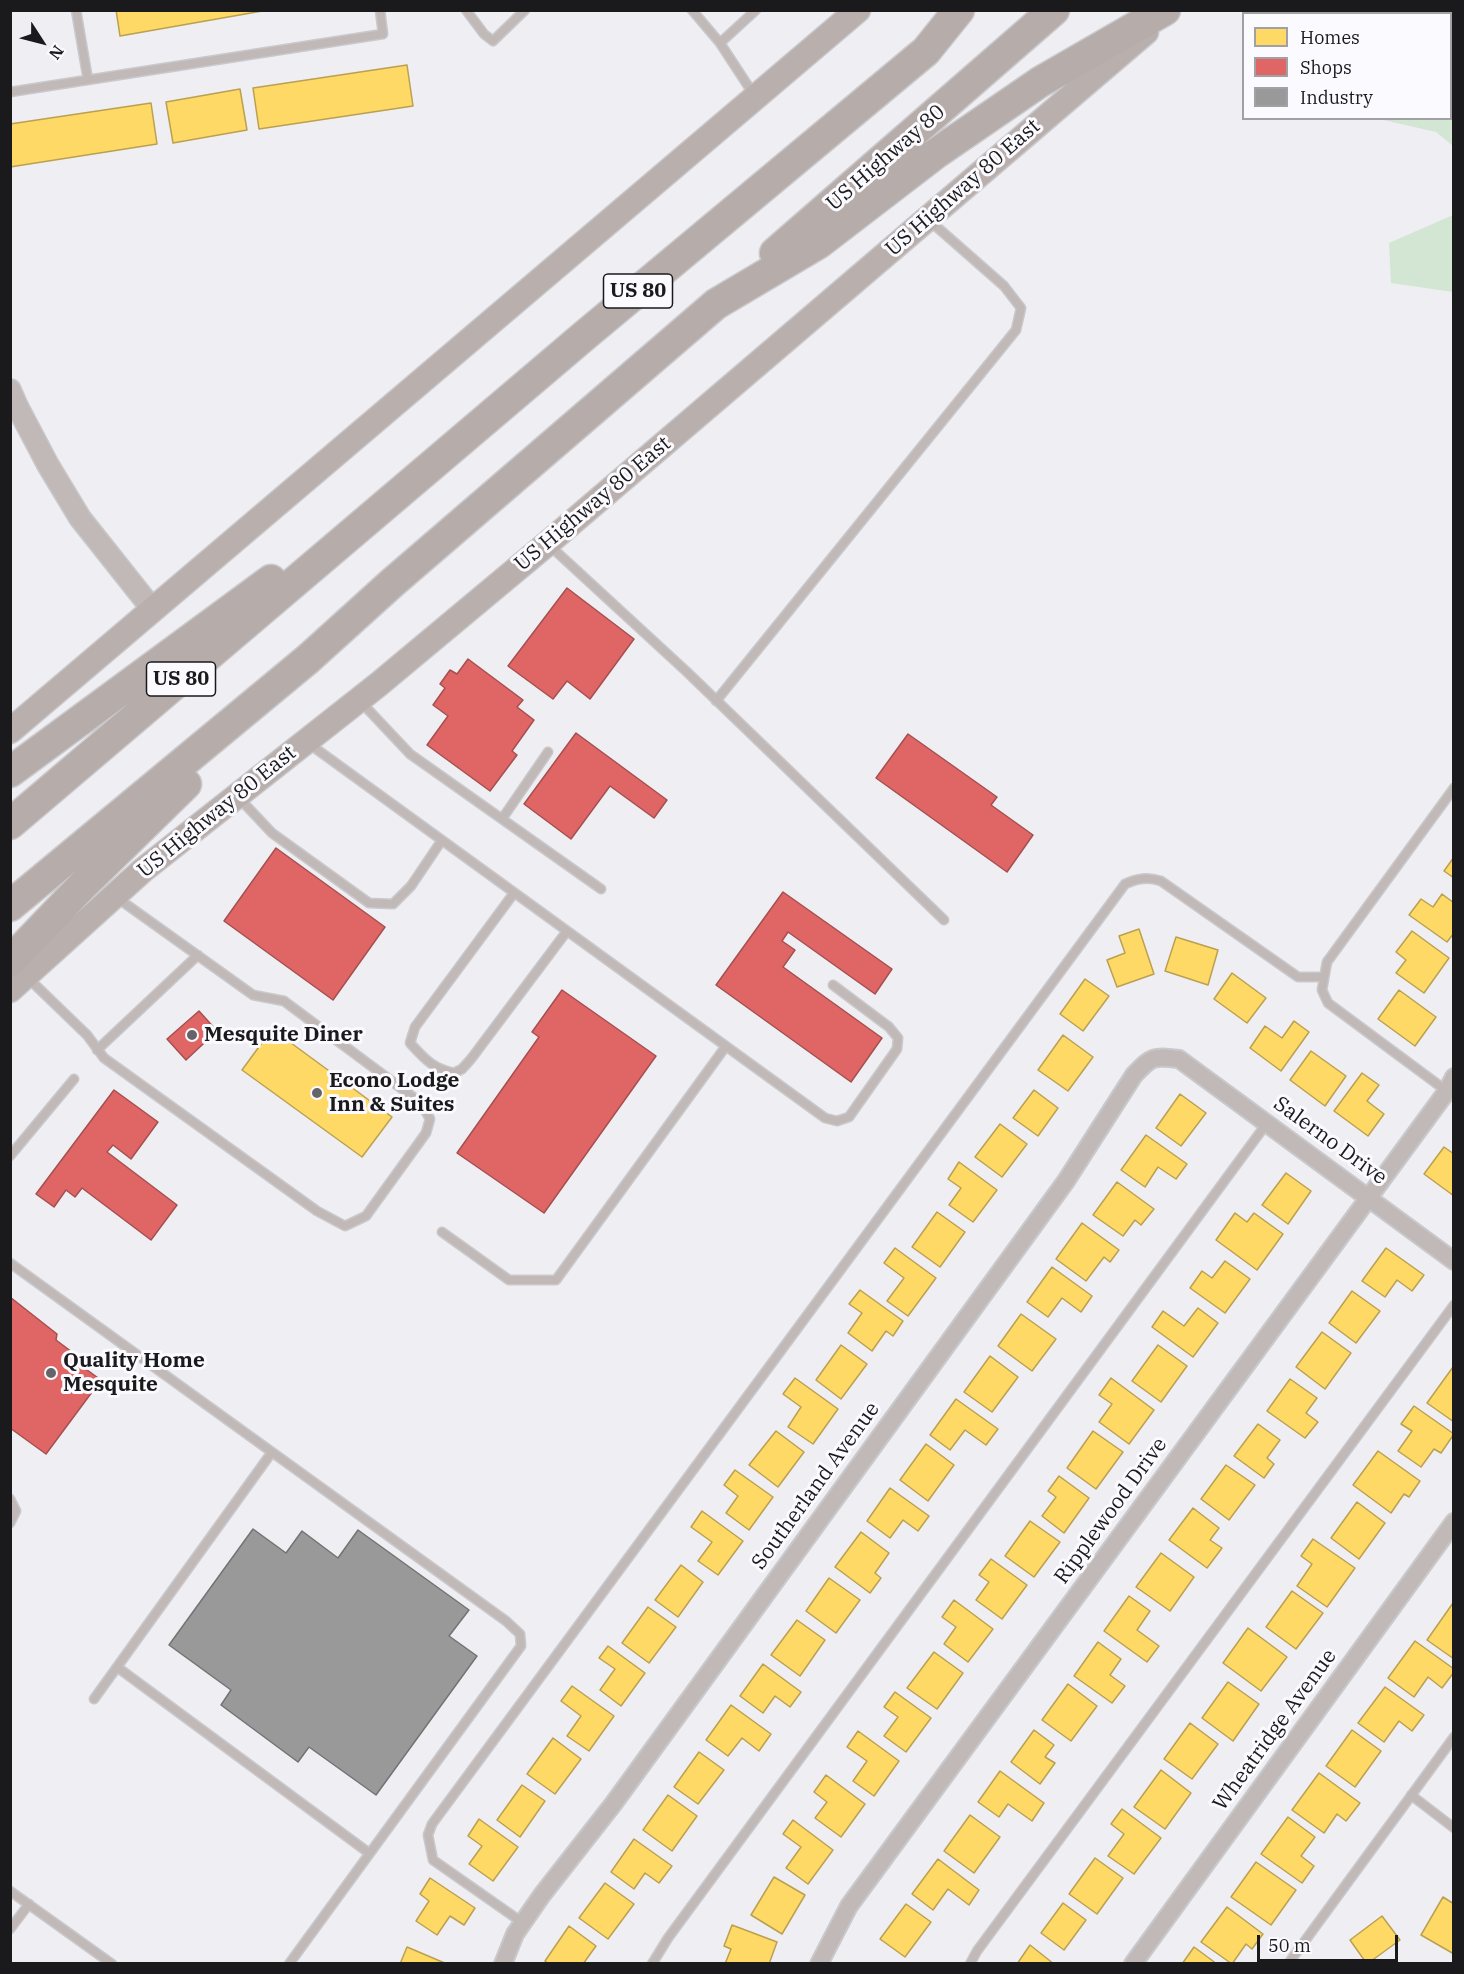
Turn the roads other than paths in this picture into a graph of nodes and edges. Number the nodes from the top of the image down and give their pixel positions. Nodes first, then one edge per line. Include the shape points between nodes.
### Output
1 (76, 10) edge
2 (380, 10) edge
3 (466, 10) edge
4 (525, 10) edge
5 (693, 10) edge
6 (756, 10) edge
7 (858, 10) edge
8 (959, 10) edge
9 (974, 10) edge
10 (1054, 10) edge
11 (1165, 10) edge
12 (1170, 10) edge
13 (720, 43) junction
14 (926, 51) junction
15 (88, 80) junction
16 (10, 92) edge
17 (756, 98) junction
18 (927, 218) junction
19 (716, 304) junction
20 (10, 390) edge
21 (352, 535) junction
22 (548, 543) junction
23 (153, 610) junction
24 (358, 699) junction
25 (716, 701) junction
26 (236, 720) junction
27 (10, 731) edge
28 (305, 741) junction
29 (548, 752) dead end
30 (10, 772) edge
31 (1454, 788) edge
32 (237, 796) junction
33 (502, 819) junction
34 (10, 824) edge
35 (442, 840) junction
36 (601, 889) dead end
37 (514, 893) junction
38 (115, 896) junction
39 (10, 906) edge
40 (944, 920) dead end
41 (567, 931) junction
42 (198, 955) junction
43 (16, 976) edge
44 (1323, 977) junction
45 (833, 985) dead end
46 (726, 1046) junction
47 (97, 1050) junction
48 (1179, 1059) joint
49 (74, 1079) dead end
50 (1451, 1088) edge
51 (1268, 1123) junction
52 (10, 1156) edge
53 (1369, 1197) junction
54 (442, 1232) dead end
55 (1454, 1261) edge
56 (10, 1263) edge
57 (1454, 1305) edge
58 (272, 1452) junction
59 (10, 1499) edge
60 (1454, 1522) edge
61 (10, 1523) edge
62 (117, 1666) junction
63 (94, 1699) dead end
64 (1454, 1737) edge
65 (1411, 1795) junction
66 (1454, 1828) edge
67 (369, 1854) junction
68 (10, 1891) edge
69 (29, 1904) junction
70 (523, 1923) junction
71 (10, 1929) edge
72 (112, 1964) edge
73 (289, 1964) edge
74 (502, 1964) edge
75 (652, 1964) edge
76 (819, 1964) edge
77 (970, 1964) edge
78 (1133, 1964) edge
79 (1288, 1964) edge

1 - 15 lane
2 - 15 lane via 383,34
3 - 4 lane via 493,41
5 - 13 lane
6 - 13 lane
7 - 17 main road
8 - 14 highway
9 - 14 highway, US 80
10 - 19 highway, US Highway 80 / US 80
11 - 19 highway via 1040,82 935,154 819,243
12 - 18 main road, US Highway 80 East
13 - 17 lane
14 - 21 highway, US 80
15 - 16 lane
17 - 23 main road
18 - 22 main road, US Highway 80 East
18 - 25 lane via 1004,286 1021,308 1016,330
19 - 26 highway, US 80
20 - 23 street via 80,518
21 - 30 highway via 284,571
21 - 34 highway, US 80
22 - 24 main road, US Highway 80 East
22 - 25 lane
23 - 27 main road
24 - 28 main road, US Highway 80 East
24 - 33 lane via 410,754
25 - 40 lane
26 - 39 highway, US 80
26 - 43 highway via 181,790 82,886
28 - 32 main road, US Highway 80 East
28 - 35 lane
29 - 33 lane
31 - 44 lane via 1326,962
32 - 35 lane via 272,833 369,903 393,904 411,886
32 - 38 main road, US Highway 80 East
33 - 36 lane
35 - 37 lane
37 - 41 lane
37 - 41 lane via 416,1028 411,1043 439,1069 454,1073 462,1069
38 - 42 lane
38 - 43 main road, US Highway 80 East
41 - 46 lane
42 - 47 lane
42 - 47 lane via 253,995 284,1001 421,1102 430,1119 426,1133 366,1216 345,1226 317,1211
43 - 47 lane via 87,1035
44 - 50 lane via 1322,990 1328,1004
44 - 70 lane via 1298,977 1161,881 1137,878 1125,884 432,1824 428,1835 433,1860
45 - 46 lane via 898,1038 897,1049 849,1117 837,1121 825,1118
46 - 54 lane via 556,1280 509,1280
48 - 51 street, Salerno Drive
48 - 70 street, Southerland Avenue via 1157,1056 1134,1075 1066,1181
49 - 52 lane
50 - 53 street, Ripplewood Drive
51 - 53 street, Salerno Drive
51 - 75 lane
53 - 55 street, Salerno Drive
53 - 76 street, Ripplewood Drive via 849,1906
56 - 58 lane
57 - 77 lane
58 - 62 lane
58 - 67 lane via 520,1634 521,1646
59 - 61 lane via 16,1511
60 - 78 street, Wheatridge Avenue
62 - 63 lane
62 - 67 lane
64 - 65 lane
65 - 66 lane
65 - 79 lane
67 - 73 lane
68 - 69 lane
69 - 71 lane
69 - 72 lane
70 - 74 street, Southerland Avenue

